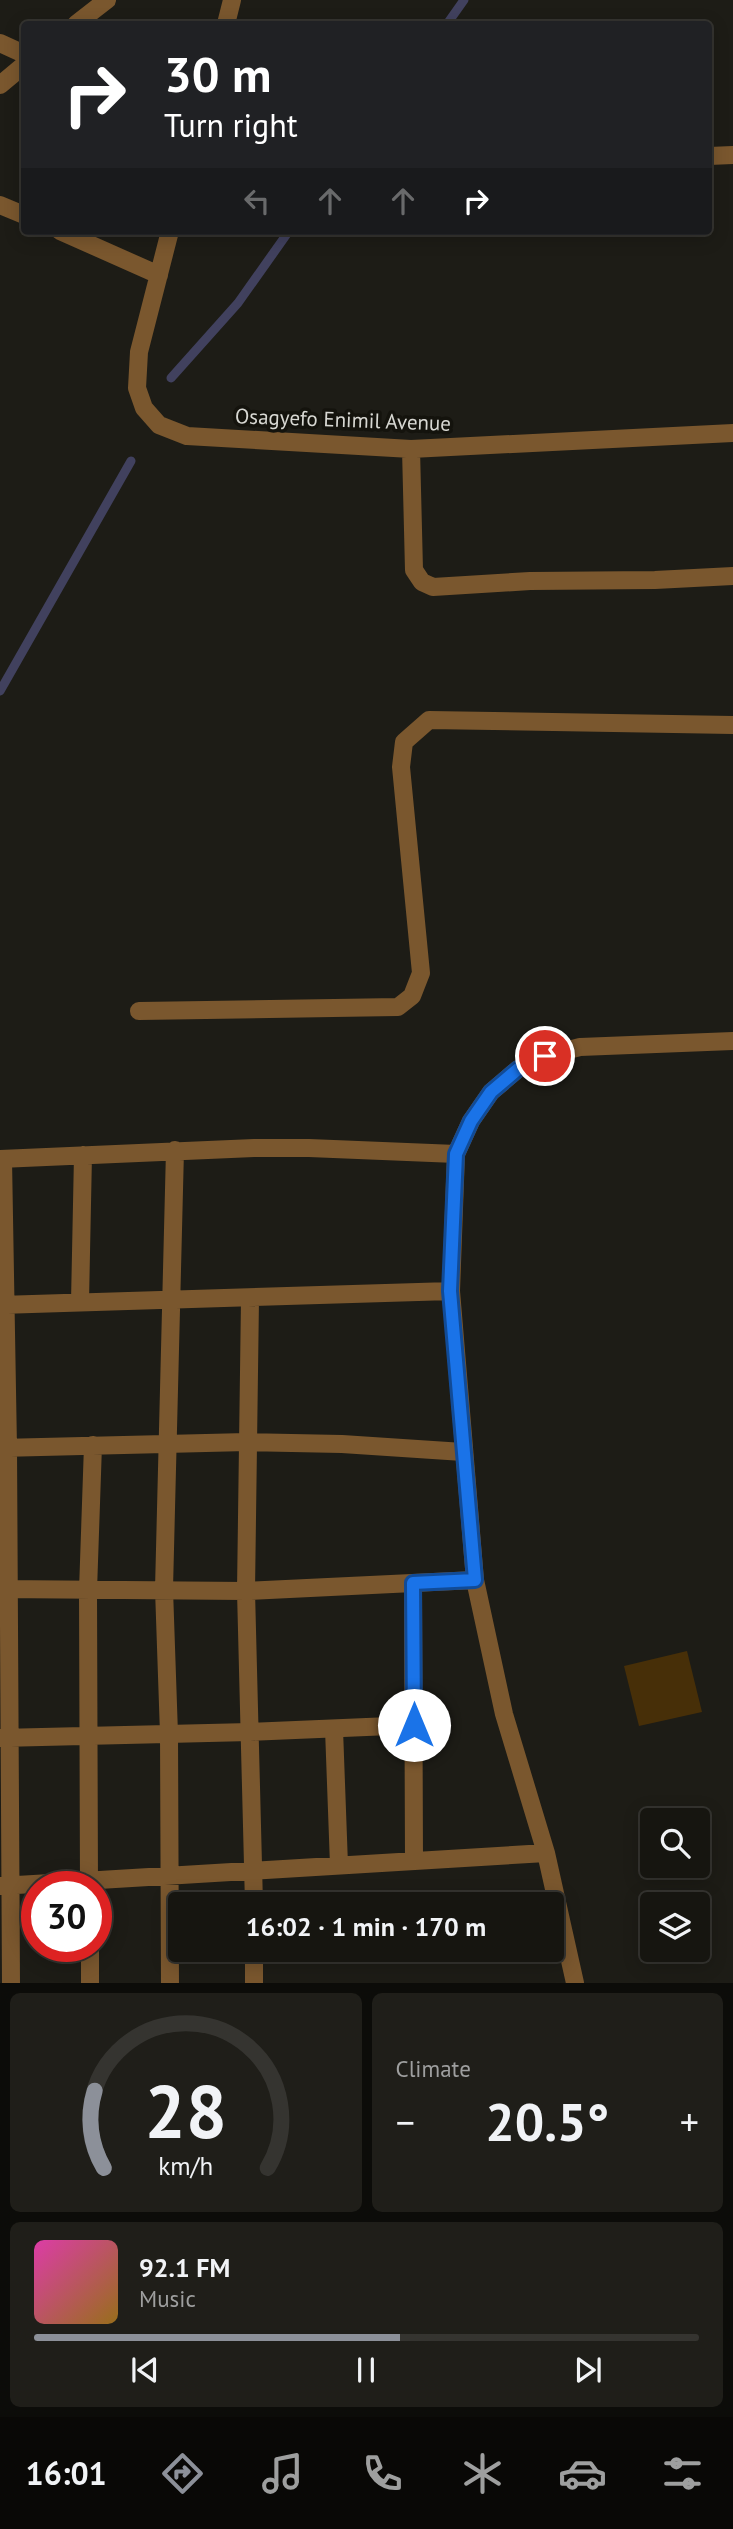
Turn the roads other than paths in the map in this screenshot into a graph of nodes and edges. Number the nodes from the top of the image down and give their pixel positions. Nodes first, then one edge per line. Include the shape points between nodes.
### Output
1 (107, 0) edge
2 (232, 0) edge
3 (80, 21) edge
4 (227, 21) edge
5 (0, 43) edge
6 (21, 53) edge
7 (21, 68) edge
8 (0, 85) edge
9 (733, 155) edge
10 (712, 156) edge
11 (0, 205) edge
12 (21, 214) edge
13 (69, 235) edge
14 (169, 235) edge
15 (159, 275) junction
16 (733, 433) edge
17 (411, 449) junction
18 (733, 576) edge
19 (733, 725) edge
20 (139, 1012) dead end
21 (733, 1041) edge
22 (175, 1150) junction
23 (456, 1154) junction
24 (83, 1155) junction
25 (1, 1159) edge
26 (450, 1291) junction
27 (250, 1299) junction
28 (171, 1300) junction
29 (80, 1303) junction
30 (2, 1305) edge
31 (247, 1442) junction
32 (167, 1443) junction
33 (93, 1445) junction
34 (4, 1448) edge
35 (463, 1452) junction
36 (475, 1580) junction
37 (413, 1583) junction
38 (5, 1589) edge
39 (164, 1589) junction
40 (88, 1591) junction
41 (246, 1591) junction
42 (414, 1725) junction
43 (334, 1729) junction
44 (250, 1732) junction
45 (169, 1734) junction
46 (89, 1736) junction
47 (4, 1738) edge
48 (546, 1853) junction
49 (414, 1861) junction
50 (339, 1865) junction
51 (89, 1871) edge
52 (254, 1871) junction
53 (169, 1876) junction
54 (112, 1882) edge
55 (5, 1886) edge
56 (254, 1892) edge
57 (90, 1962) edge
58 (254, 1962) edge
59 (11, 1983) edge
60 (90, 1983) edge
61 (170, 1983) edge
62 (254, 1983) edge
63 (575, 1983) edge

1 - 3 street
2 - 4 street
5 - 6 street
7 - 8 street
9 - 10 street
11 - 12 street
13 - 15 street
14 - 15 street, Osagyefo Enimil Avenue
15 - 17 street, Osagyefo Enimil Avenue via 139,352 137,388 144,408 159,425 187,436
16 - 17 street, Osagyefo Enimil Avenue
17 - 18 street via 414,570 422,582 433,587
19 - 20 street via 429,720 404,742 401,767 421,973 412,996 398,1007
21 - 23 street via 580,1046 545,1056 518,1069 491,1092
22 - 23 street via 309,1148
22 - 24 street
22 - 28 street
23 - 26 street
24 - 25 street
24 - 29 street
25 - 30 street
26 - 27 street
26 - 35 street
27 - 28 street
27 - 31 street
28 - 29 street
28 - 32 street
29 - 30 street
30 - 34 street
31 - 32 street
31 - 35 street
31 - 41 street
32 - 33 street
32 - 39 street
33 - 34 street
33 - 40 street
34 - 38 street
35 - 36 street
36 - 37 street
36 - 48 street via 504,1714
37 - 41 street
37 - 42 street
38 - 40 street
38 - 47 street
39 - 40 street
39 - 41 street
39 - 45 street
40 - 46 street
41 - 44 street
42 - 43 street
42 - 49 street
43 - 44 street
43 - 50 street
44 - 45 street
44 - 52 street
45 - 46 street
45 - 53 street
46 - 47 street
46 - 51 street
47 - 55 street
48 - 49 street
48 - 63 street
49 - 50 street
50 - 52 street
52 - 53 street
52 - 56 street
53 - 54 street
53 - 61 street
55 - 59 street
57 - 60 street
58 - 62 street

